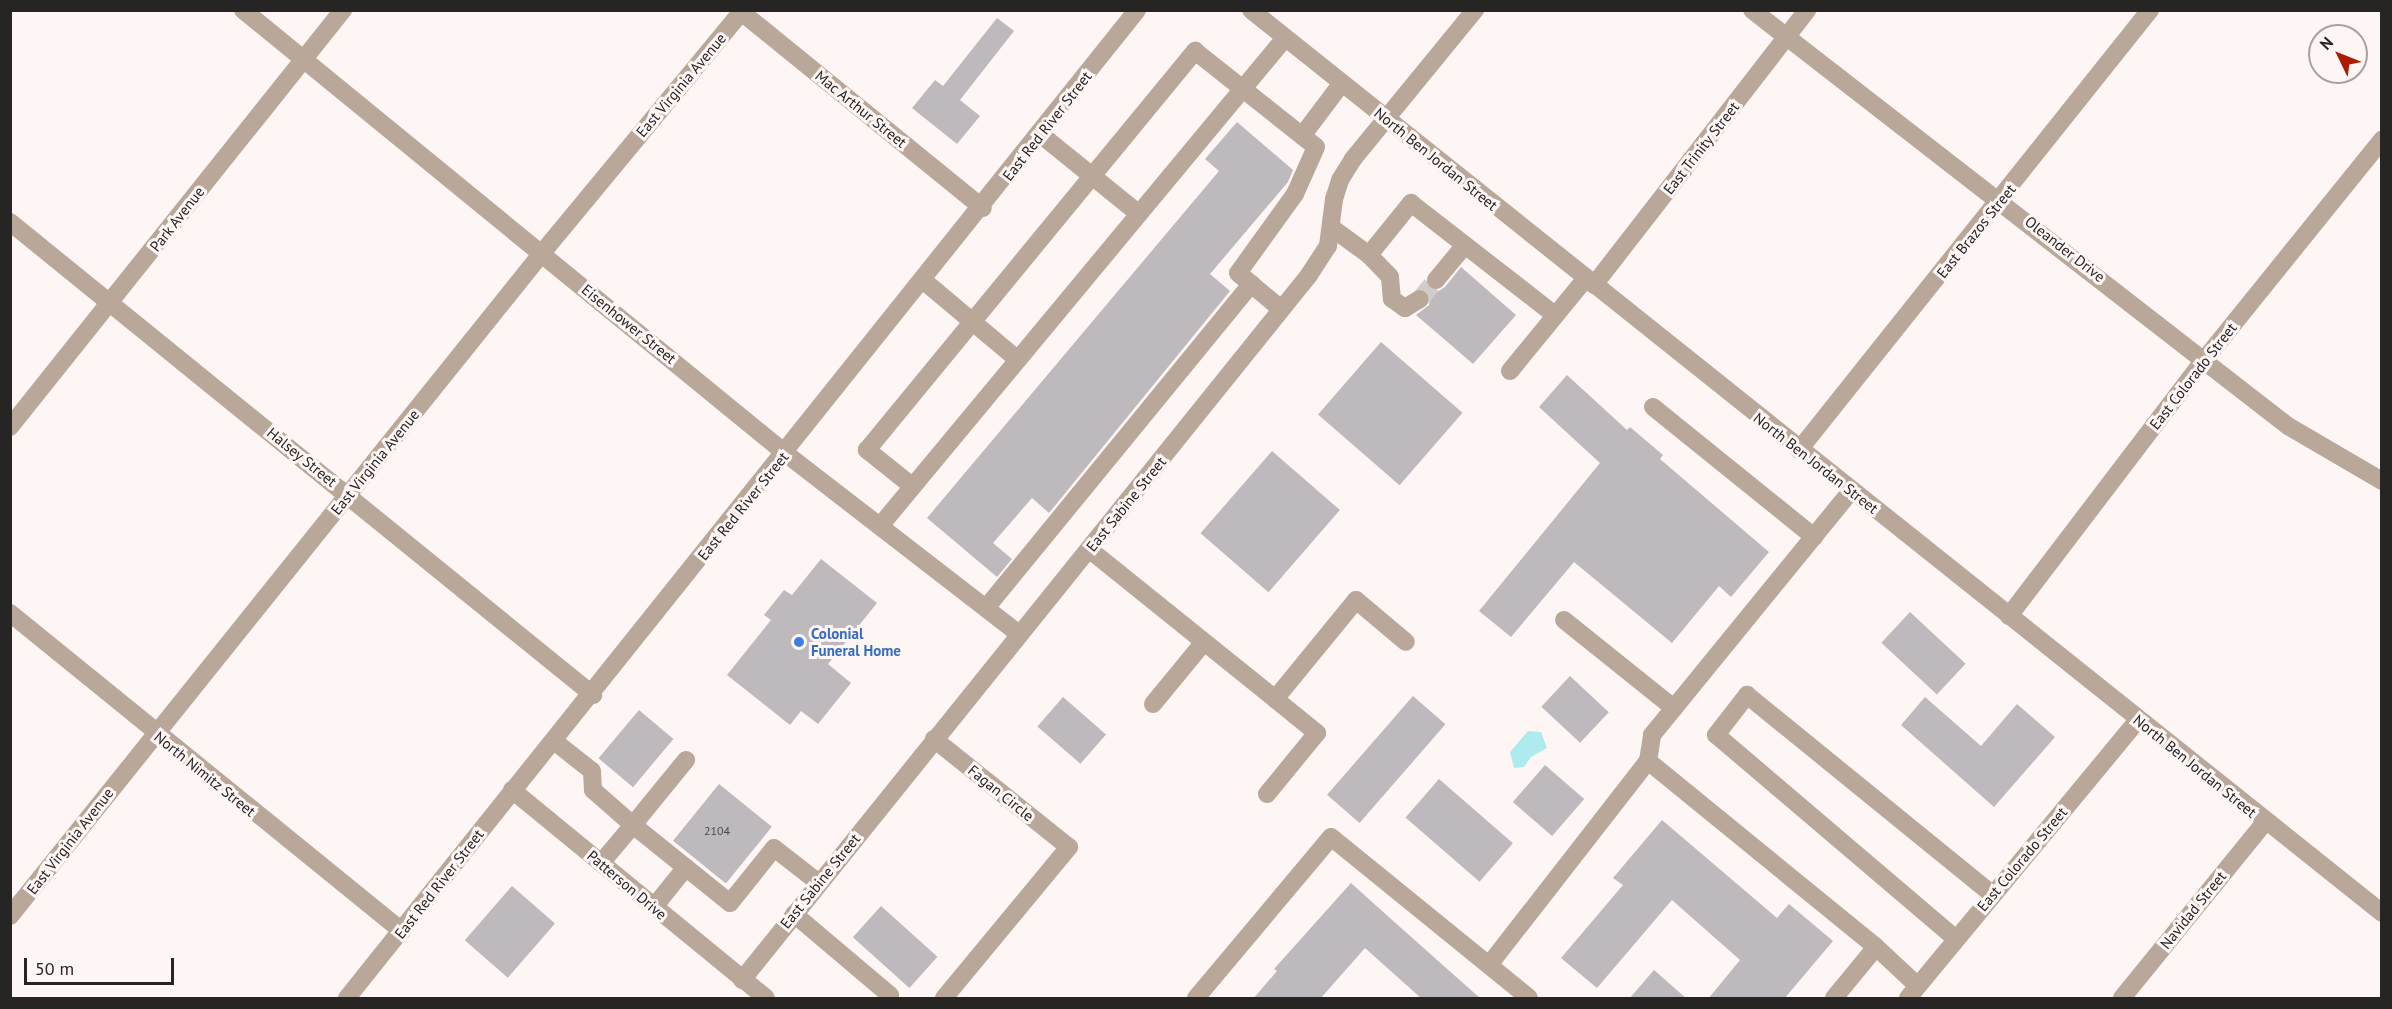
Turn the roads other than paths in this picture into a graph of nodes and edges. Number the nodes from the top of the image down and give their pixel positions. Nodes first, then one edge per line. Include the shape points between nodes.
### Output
1 (243, 10) edge
2 (343, 10) edge
3 (1137, 10) edge
4 (1251, 10) edge
5 (1475, 10) edge
6 (1752, 10) edge
7 (1808, 10) edge
8 (2151, 10) edge
9 (741, 11) edge
10 (1286, 38) junction
11 (1786, 38) junction
12 (302, 58) junction
13 (1342, 83) junction
14 (1241, 89) junction
15 (1387, 120) junction
16 (1040, 134) junction
17 (1302, 136) junction
18 (2382, 140) edge
19 (1092, 175) junction
20 (2001, 200) junction
21 (983, 208) junction
22 (1138, 213) junction
23 (10, 222) edge
24 (1332, 228) junction
25 (1465, 245) junction
26 (542, 253) junction
27 (1369, 255) junction
28 (1436, 280) tunnel mouth
29 (924, 281) junction
30 (1590, 282) junction
31 (1251, 284) junction
32 (1420, 299) dead end
33 (112, 304) junction
34 (1281, 309) junction
35 (1555, 315) junction
36 (972, 321) junction
37 (1017, 359) junction
38 (2205, 359) junction
39 (1510, 371) dead end
40 (1653, 407) dead end
41 (10, 427) edge
42 (1798, 450) junction
43 (785, 453) junction
44 (2382, 481) edge
45 (912, 486) junction
46 (1851, 491) junction
47 (350, 495) junction
48 (880, 526) junction
49 (1814, 537) junction
50 (1090, 550) junction
51 (986, 608) junction
52 (10, 614) edge
53 (2009, 616) junction
54 (1564, 620) dead end
55 (1019, 634) junction
56 (1204, 642) junction
57 (1406, 642) dead end
58 (592, 695) junction
59 (1275, 699) junction
60 (1153, 704) dead end
61 (1674, 708) junction
62 (2138, 720) junction
63 (155, 734) junction
64 (934, 739) junction
65 (554, 741) junction
66 (686, 760) dead end
67 (1648, 761) junction
68 (512, 790) junction
69 (1267, 794) dead end
70 (2265, 822) junction
71 (633, 825) junction
72 (601, 864) junction
73 (686, 867) junction
74 (819, 883) junction
75 (1992, 895) junction
76 (654, 907) junction
77 (2380, 908) edge
78 (794, 914) junction
79 (10, 916) edge
80 (402, 931) junction
81 (1956, 939) junction
82 (1876, 946) junction
83 (1489, 965) junction
84 (742, 980) junction
85 (1913, 992) edge
86 (890, 995) dead end
87 (347, 999) edge
88 (766, 999) edge
89 (944, 999) edge
90 (1196, 999) edge
91 (1529, 999) edge
92 (1834, 999) edge
93 (2122, 999) edge

1 - 12 street, Eisenhower Street
2 - 12 street, Park Avenue
3 - 16 street, East Red River Street
4 - 10 street, North Ben Jordan Street
5 - 15 street, East Sabine Street
6 - 11 street, Oleander Drive
7 - 11 street, East Trinity Street
8 - 20 street, East Brazos Street
9 - 21 street, Mac Arthur Street
9 - 26 street, East Virginia Avenue
10 - 13 street, North Ben Jordan Street
10 - 14 street
11 - 20 street, Oleander Drive
11 - 30 street, East Trinity Street
12 - 26 street, Eisenhower Street
12 - 33 street, Park Avenue
13 - 15 street, North Ben Jordan Street
13 - 17 street
14 - 17 street
14 - 19 street via 1195,51
14 - 22 street
15 - 24 street, East Sabine Street via 1340,180
15 - 30 street, North Ben Jordan Street
16 - 19 street
16 - 21 street, East Red River Street
17 - 31 street via 1316,147 1295,194 1238,273
18 - 38 street, East Colorado Street
19 - 22 street
19 - 36 street
20 - 38 street, Oleander Drive
20 - 42 street, East Brazos Street
21 - 29 street, East Red River Street
22 - 37 street
23 - 33 street, Halsey Street
24 - 27 street
24 - 34 street, East Sabine Street via 1328,246
25 - 27 street via 1411,203
25 - 28 street
25 - 35 street
26 - 43 street, Eisenhower Street
26 - 47 street, East Virginia Avenue
27 - 32 street via 1390,277 1392,299 1405,308
29 - 36 street
29 - 43 street, East Red River Street
30 - 35 street, East Trinity Street
30 - 42 street, North Ben Jordan Street
31 - 34 street
31 - 51 street
33 - 41 street, Park Avenue
33 - 47 street, Halsey Street
34 - 50 street, East Sabine Street
35 - 39 street, East Trinity Street
36 - 37 street
36 - 45 street via 867,450
37 - 45 street
38 - 44 street, Oleander Drive via 2288,426
38 - 53 street, East Colorado Street
40 - 49 street
42 - 46 street, North Ben Jordan Street
43 - 48 street, Eisenhower Street
43 - 58 street, East Red River Street
45 - 48 street
46 - 49 street
46 - 53 street, North Ben Jordan Street
47 - 58 street, Halsey Street
47 - 63 street, East Virginia Avenue
48 - 51 street, Eisenhower Street
49 - 61 street
50 - 55 street, East Sabine Street
50 - 56 street
51 - 55 street, Eisenhower Street
52 - 63 street, North Nimitz Street
53 - 62 street, North Ben Jordan Street
54 - 61 street
55 - 64 street, East Sabine Street
56 - 59 street
56 - 60 street
57 - 59 street via 1356,600
58 - 65 street, East Red River Street
59 - 69 street via 1317,733
61 - 67 street via 1652,735
62 - 70 street, North Ben Jordan Street
62 - 75 street, East Colorado Street
63 - 79 street, East Virginia Avenue
63 - 80 street, North Nimitz Street
64 - 74 street, East Sabine Street
64 - 89 street, Fagan Circle via 1069,847
65 - 68 street, East Red River Street
65 - 71 street via 592,771 593,790
66 - 71 street
67 - 82 street
67 - 83 street
68 - 72 street, Patterson Drive
68 - 80 street, East Red River Street
70 - 77 street, North Ben Jordan Street
70 - 93 street, Navidad Street
71 - 72 street
71 - 73 street
72 - 76 street, Patterson Drive
73 - 74 street via 730,903 774,848
73 - 76 street
74 - 78 street, East Sabine Street
75 - 81 street, East Colorado Street
75 - 81 street via 1747,695 1716,735
76 - 84 street, Patterson Drive
78 - 84 street, East Sabine Street
78 - 86 street
80 - 87 street, East Red River Street
81 - 85 street, East Colorado Street
82 - 85 street
82 - 92 street
83 - 90 street via 1331,837
83 - 91 street
84 - 88 street, Patterson Drive

